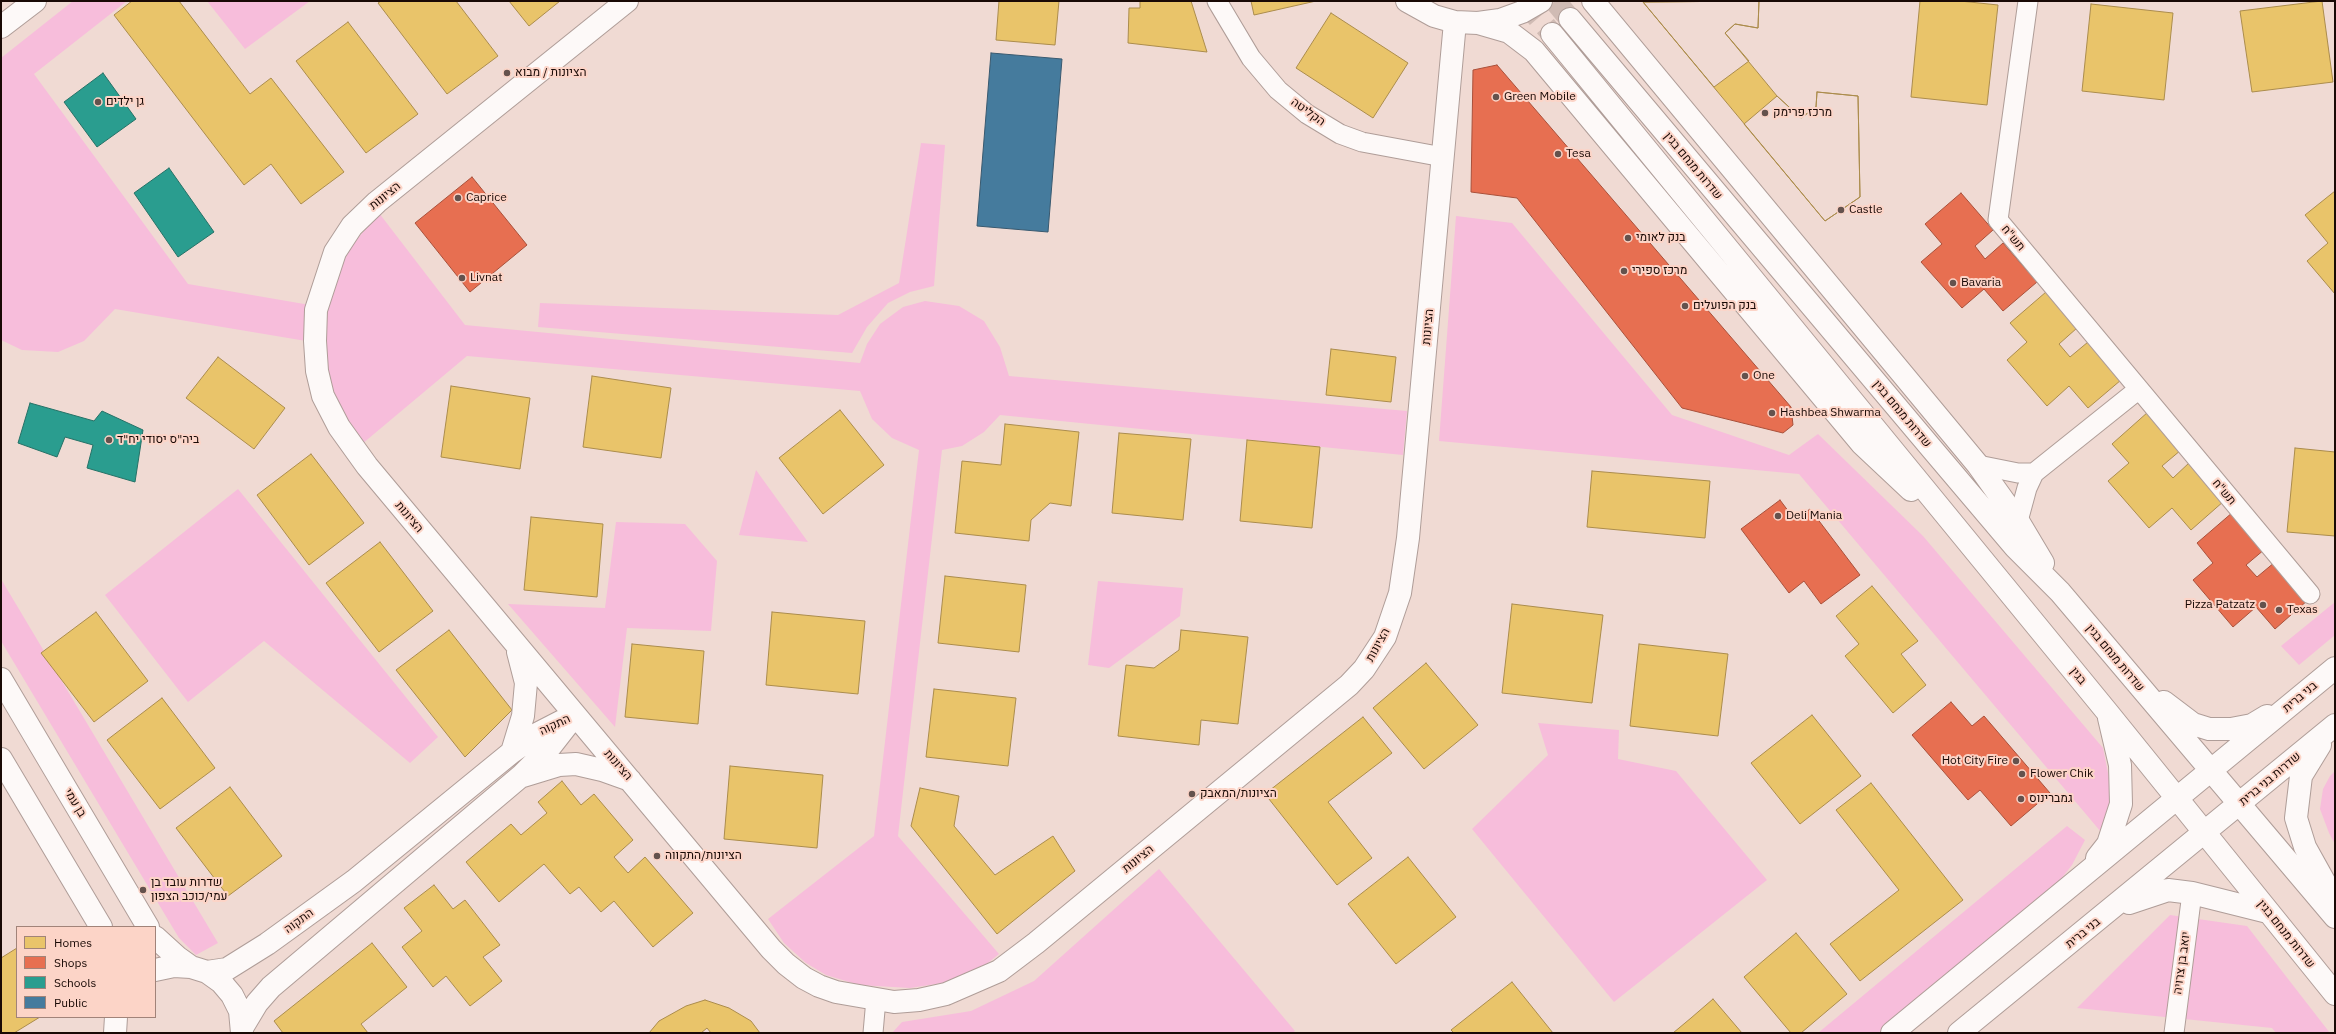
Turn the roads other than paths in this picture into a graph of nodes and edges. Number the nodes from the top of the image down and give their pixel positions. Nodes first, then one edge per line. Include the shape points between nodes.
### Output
1 (35, 1) edge
2 (608, 1) edge
3 (627, 1) edge
4 (1217, 1) edge
5 (1407, 1) edge
6 (1541, 1) edge
7 (1593, 1) edge
8 (2028, 1) edge
9 (1570, 19) tunnel mouth
10 (1456, 22) junction
11 (1478, 23) junction
12 (1, 27) edge
13 (589, 33) junction
14 (1552, 34) tunnel mouth
15 (1444, 157) junction
16 (2139, 389) junction
17 (1978, 464) junction
18 (2034, 473) junction
19 (2018, 521) junction
20 (1978, 553) junction
21 (2060, 592) junction
22 (2310, 594) dead end
23 (514, 642) junction
24 (2118, 662) junction
25 (2335, 668) edge
26 (1, 679) edge
27 (2305, 693) junction
28 (2108, 713) junction
29 (575, 715) junction
30 (2335, 725) edge
31 (512, 752) junction
32 (1, 759) edge
33 (2210, 772) junction
34 (522, 776) junction
35 (631, 780) junction
36 (2178, 798) junction
37 (2239, 805) junction
38 (2206, 832) junction
39 (2081, 878) junction
40 (2192, 893) junction
41 (2335, 901) edge
42 (2112, 909) junction
43 (2268, 912) junction
44 (2335, 917) edge
45 (100, 926) edge
46 (147, 926) edge
47 (156, 938) edge
48 (199, 969) junction
49 (156, 970) edge
50 (2335, 994) edge
51 (876, 1000) junction
52 (116, 1018) edge
53 (242, 1031) edge
54 (115, 1033) edge
55 (873, 1033) edge
56 (1892, 1033) edge
57 (1959, 1033) edge
58 (2174, 1033) edge

1 - 12 main road
2 - 13 main road
3 - 13 main road, הציונות
4 - 15 street, הקליטה via 1251,58 1278,90 1307,114 1340,134 1362,142
5 - 10 main road via 1434,16
6 - 11 main road via 1500,20
7 - 17 main road
8 - 16 street, תש"ח via 1998,220
9 - 21 main road, שדרות מנחם בגין via 2006,535
10 - 11 main road
10 - 15 main road, הציונות
11 - 20 main road via 1509,32 1534,50 1862,444
13 - 23 main road, הציונות via 367,210 352,226 335,252 316,310 317,371 323,396 339,427 367,466
14 - 20 main road
15 - 51 main road, הציונות via 1408,538 1400,593 1385,637 1375,653 1349,685 999,971 946,994 919,1000
16 - 18 street
16 - 22 street, תש"ח
17 - 18 street via 2018,473
17 - 19 main road
18 - 19 street
19 - 21 main road
20 - 28 main road, בגין
21 - 24 main road, שדרות מנחם בגין
23 - 29 main road, הציונות
23 - 31 main road via 526,683 524,712
24 - 27 main road via 2174,711 2193,724 2209,729 2231,729 2252,725
24 - 33 main road, שדרות מנחם בגין
25 - 27 main road, בני ברית
26 - 46 main road, בן עמי
27 - 33 main road, בני ברית
28 - 36 main road, בגין
28 - 39 main road via 2120,765 2122,804 2108,844
29 - 31 main road, התקוה via 537,734
29 - 34 main road, התקוה via 550,747
29 - 35 main road, הציונות
30 - 37 main road, שדרות בני ברית
30 - 41 main road via 2313,754 2301,776 2296,818 2305,847
31 - 48 main road, התקוה via 354,881 267,944 227,969
32 - 45 main road
33 - 36 main road
33 - 37 main road, שדרות מנחם בגין
34 - 35 main road via 560,765 576,764
34 - 53 main road, התקוה via 271,987 257,1003
35 - 51 main road, הציונות via 767,945 786,964 819,986
36 - 38 main road, שדרות מנחם בגין
36 - 39 main road
37 - 38 main road, שדרות בני ברית
37 - 44 main road
38 - 42 main road, בני ברית
38 - 43 main road, שדרות מנחם בגין
39 - 56 main road
40 - 42 main road via 2168,890
40 - 43 main road
40 - 58 street, יואב בן צרויה
42 - 57 main road, בני ברית
43 - 50 main road, שדרות מנחם בגין
47 - 48 main road via 177,957
48 - 49 main road, התקוה via 174,966
48 - 53 main road via 221,982 232,995 240,1011
51 - 55 street
52 - 54 main road

